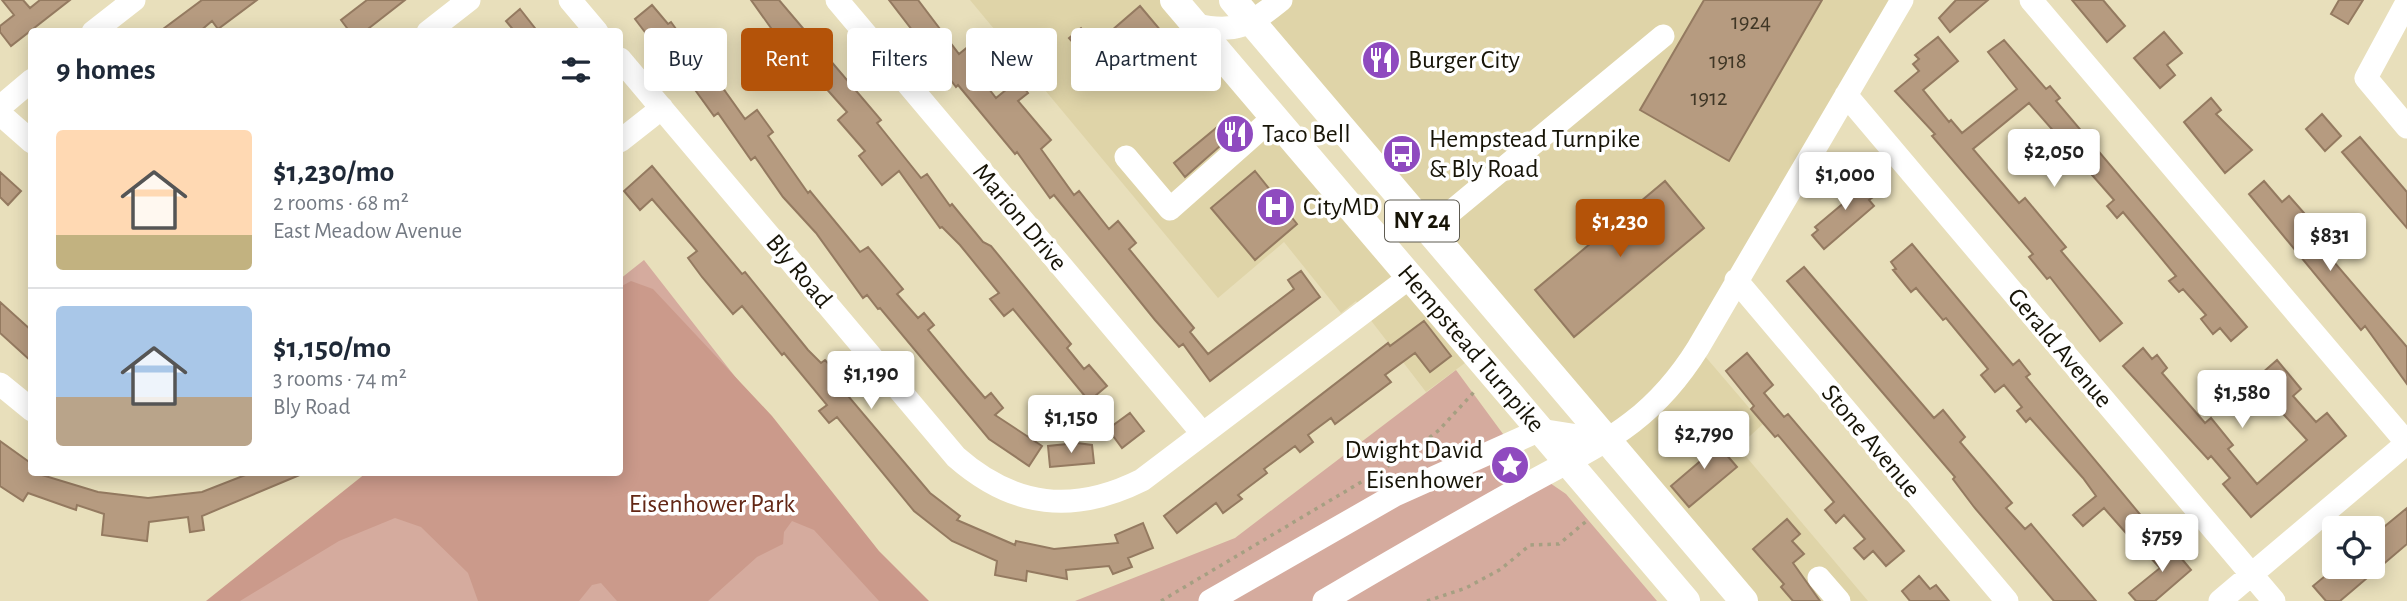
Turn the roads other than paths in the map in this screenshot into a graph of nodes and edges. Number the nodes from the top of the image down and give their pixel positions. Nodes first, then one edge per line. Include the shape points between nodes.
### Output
1 (134, 0) edge
2 (470, 0) edge
3 (570, 0) edge
4 (837, 0) edge
5 (1174, 0) edge
6 (1233, 0) edge
7 (1281, 0) edge
8 (1902, 0) edge
9 (2031, 0) edge
10 (2407, 2) edge
11 (1253, 23) junction
12 (1196, 25) junction
13 (98, 28) edge
14 (433, 28) edge
15 (594, 28) edge
16 (1663, 36) dead end
17 (623, 62) edge
18 (28, 83) edge
19 (1846, 95) junction
20 (0, 107) edge
21 (662, 108) junction
22 (0, 114) edge
23 (1274, 117) junction
24 (2407, 127) edge
25 (28, 138) edge
26 (623, 139) edge
27 (1126, 157) dead end
28 (1429, 229) junction
29 (1410, 277) junction
30 (1736, 280) junction
31 (0, 384) edge
32 (28, 407) edge
33 (1540, 430) junction
34 (1203, 434) junction
35 (1610, 441) junction
36 (2407, 443) edge
37 (1568, 462) junction
38 (2251, 575) junction
39 (1819, 578) dead end
40 (1210, 601) edge
41 (1324, 601) edge
42 (1686, 601) edge
43 (1744, 601) edge
44 (1839, 601) edge
45 (2007, 601) edge
46 (2220, 601) edge
47 (2274, 601) edge

1 - 13 street
2 - 14 street
3 - 15 street
4 - 34 street, Marion Drive
5 - 12 main road, Hempstead Turnpike / NY 24
6 - 11 main road, Hempstead Turnpike / NY 24
7 - 11 street
8 - 19 street
9 - 36 street
10 - 24 street via 2366,78
11 - 12 street via 1218,30
11 - 28 main road, Hempstead Turnpike / NY 24
12 - 23 main road, Hempstead Turnpike / NY 24
16 - 28 street
17 - 21 street, Bly Road
18 - 20 street
19 - 30 street
19 - 38 street, Gerald Avenue
21 - 26 street
21 - 34 street, Bly Road via 976,475 1021,497 1052,502 1090,500 1114,495 1142,480
22 - 25 street
23 - 27 street via 1170,209
23 - 29 main road, Hempstead Turnpike / NY 24
28 - 35 main road, Hempstead Turnpike / NY 24
29 - 33 main road, Hempstead Turnpike / NY 24
29 - 34 street, Bly Road
30 - 35 street via 1673,385
30 - 45 street, Stone Avenue
31 - 32 street
33 - 35 street
33 - 37 main road, Hempstead Turnpike / NY 24
33 - 40 street via 1395,495
35 - 37 street
35 - 43 main road, Hempstead Turnpike / NY 24
36 - 38 street
37 - 41 street
37 - 42 main road, Hempstead Turnpike / NY 24
38 - 46 street
38 - 47 street, Gerald Avenue
39 - 44 street

